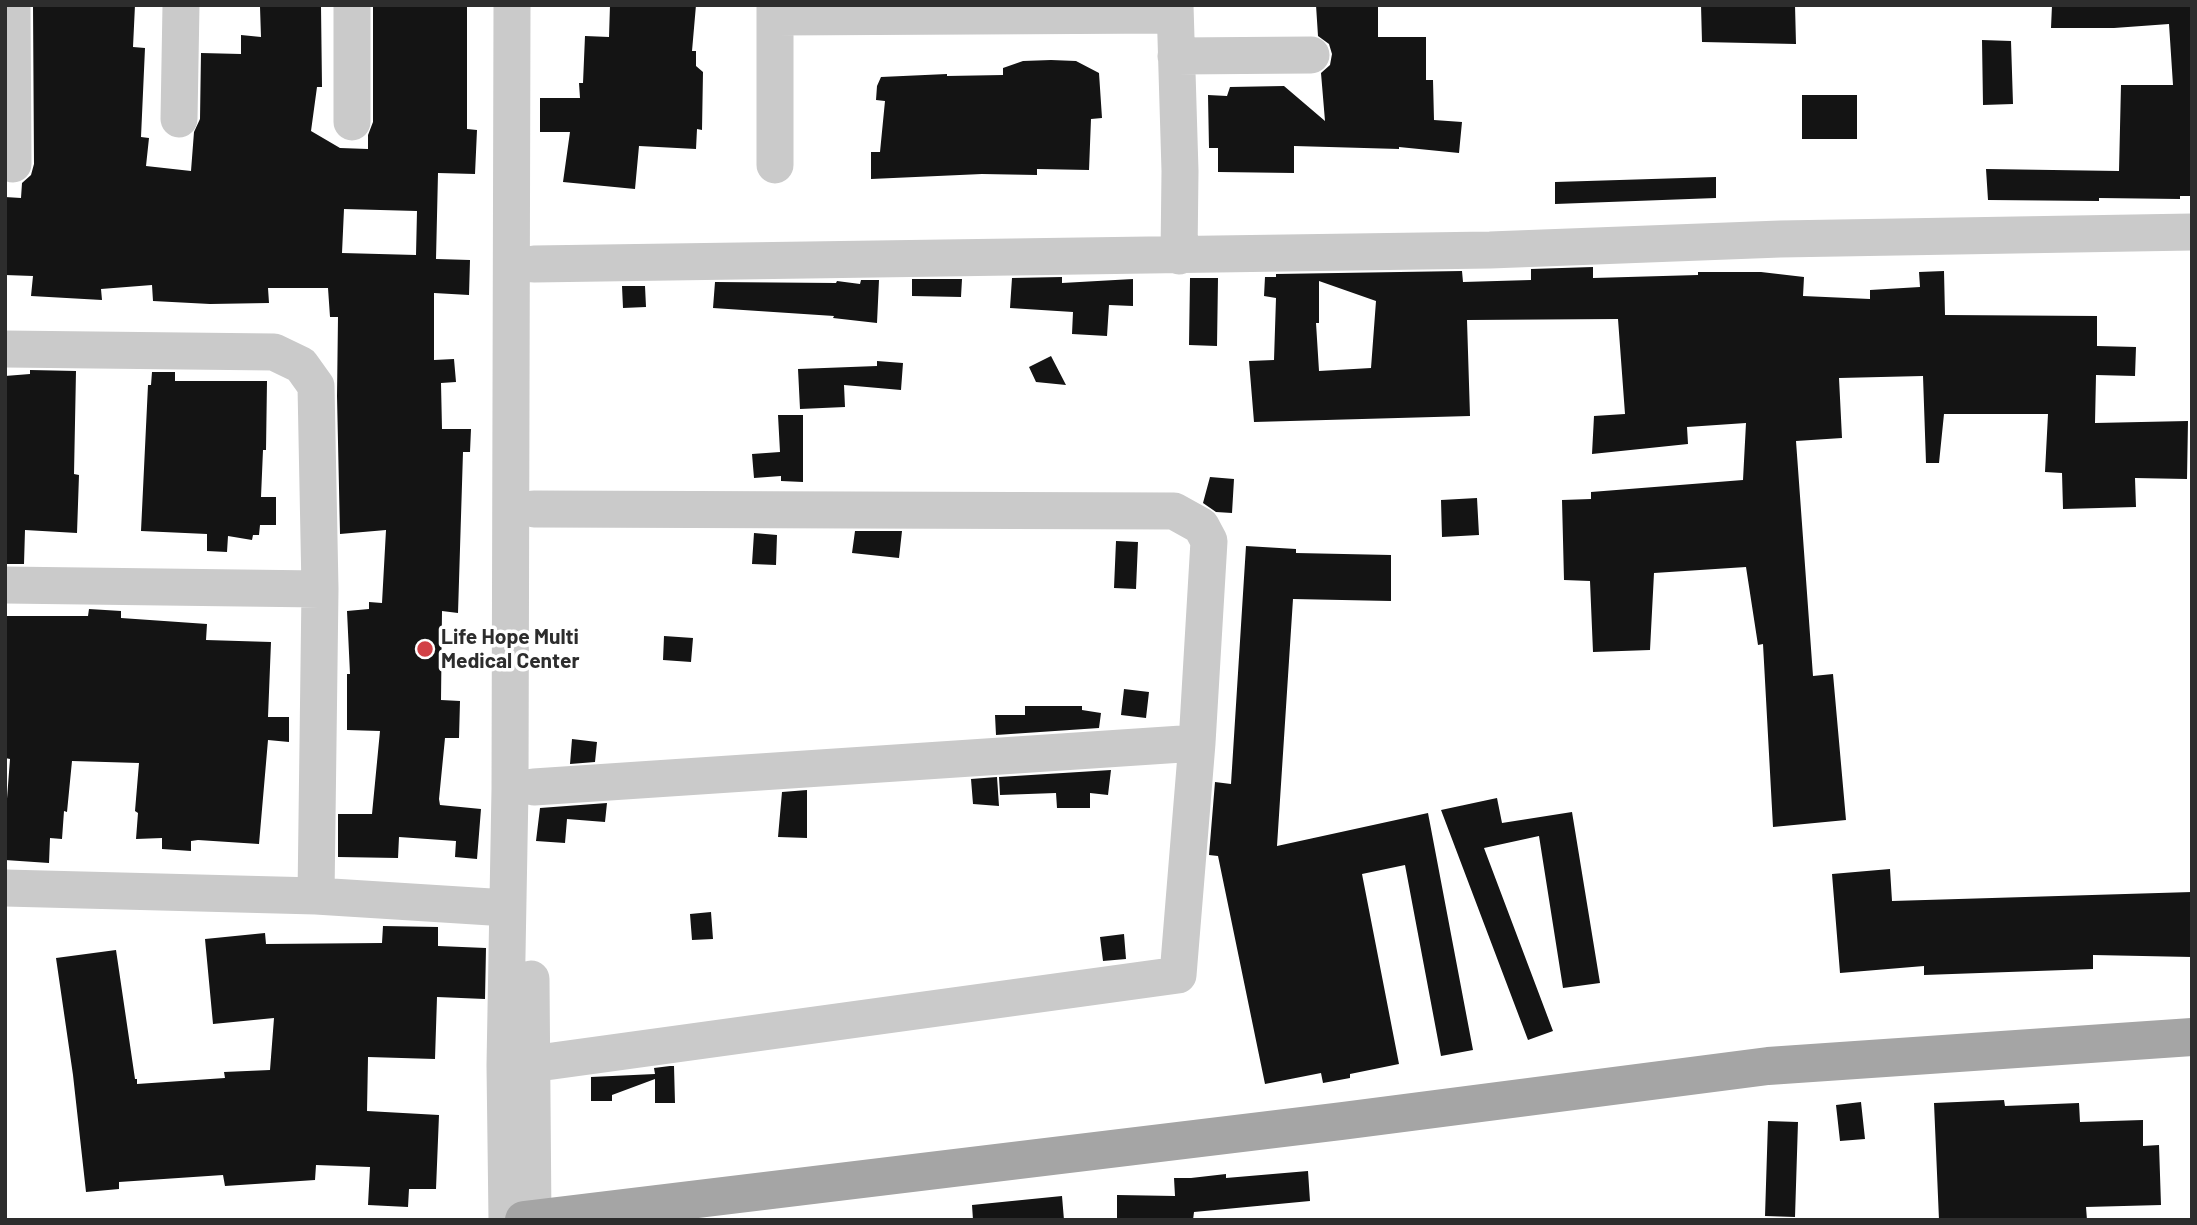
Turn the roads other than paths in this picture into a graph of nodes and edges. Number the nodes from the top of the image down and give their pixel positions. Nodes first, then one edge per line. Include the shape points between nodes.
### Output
1 (12, 5) edge
2 (181, 5) edge
3 (352, 5) edge
4 (512, 5) edge
5 (535, 5) edge
6 (1175, 10) edge
7 (775, 11) edge
8 (1311, 55) dead end
9 (1176, 57) junction
10 (179, 119) dead end
11 (352, 122) dead end
12 (13, 164) dead end
13 (775, 165) dead end
14 (2192, 232) edge
15 (1179, 256) junction
16 (534, 264) junction
17 (5, 349) edge
18 (534, 509) junction
19 (5, 585) edge
20 (320, 589) junction
21 (1197, 743) junction
22 (534, 787) junction
23 (5, 888) edge
24 (316, 896) junction
25 (507, 908) junction
26 (2192, 1037) edge
27 (2192, 1062) edge
28 (531, 1064) junction
29 (524, 1219) edge
30 (708, 1220) edge

1 - 12 street
2 - 10 street
3 - 11 street
4 - 25 street
5 - 16 street
6 - 7 street
6 - 9 street
7 - 13 street
8 - 9 street
9 - 15 street
14 - 15 street
15 - 16 street
16 - 18 street
17 - 20 street via 274,352 301,365 316,386
18 - 21 street via 1174,512 1201,526 1209,541
18 - 22 street
19 - 20 street
20 - 24 street
21 - 22 street
21 - 28 street via 1178,975
22 - 28 street
23 - 24 street
24 - 25 street
25 - 29 street via 505,1065
26 - 29 main road via 1768,1066
27 - 30 main road via 1772,1086
28 - 29 street

